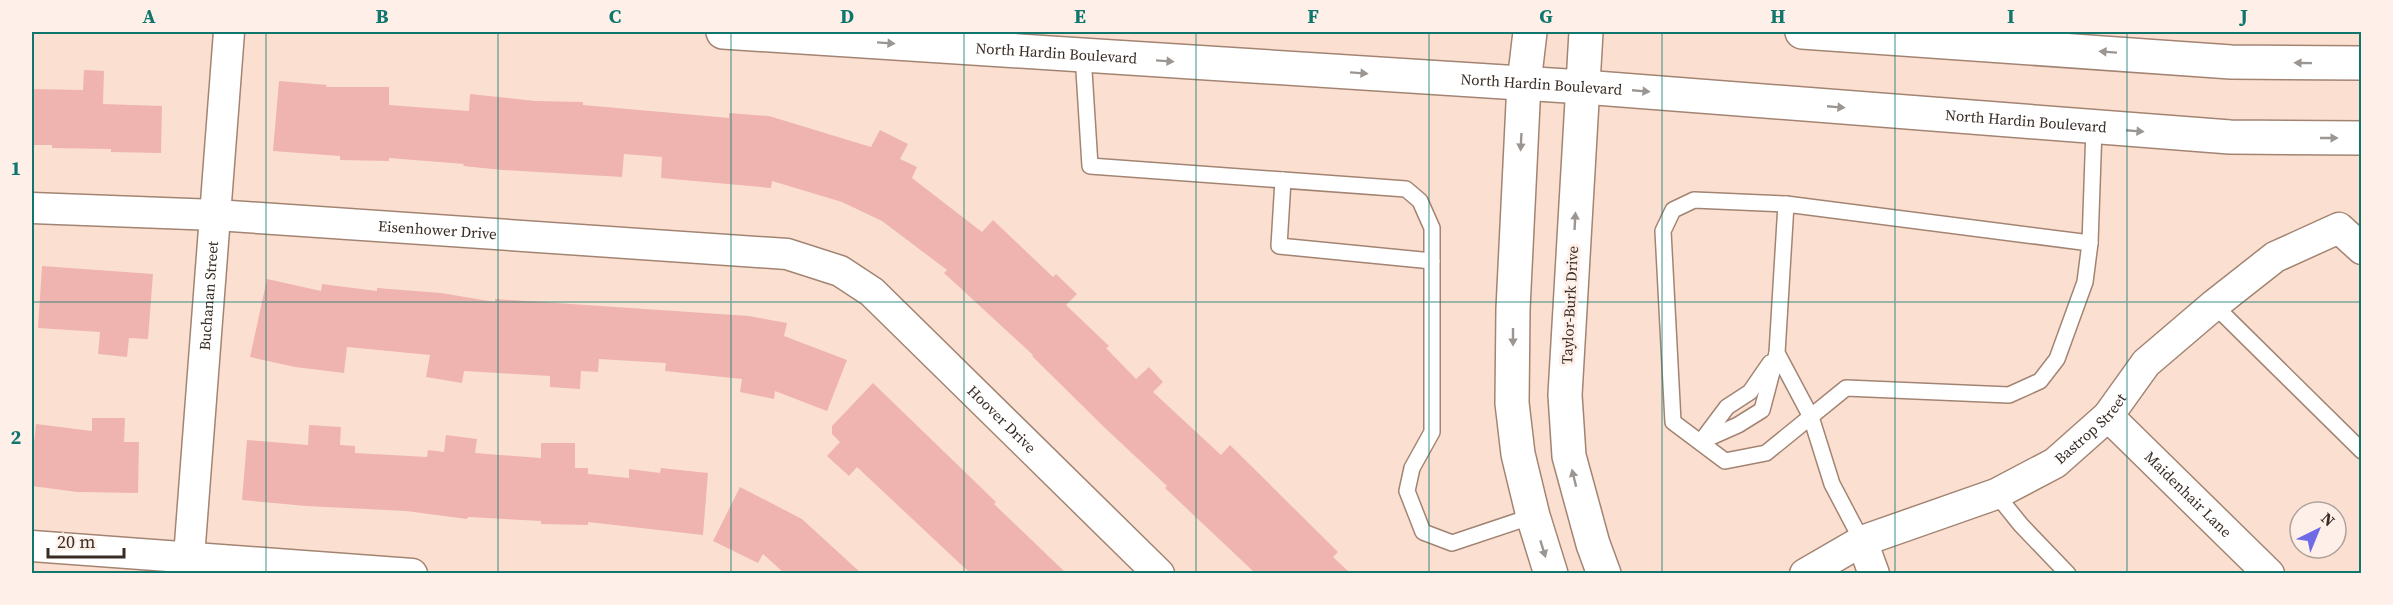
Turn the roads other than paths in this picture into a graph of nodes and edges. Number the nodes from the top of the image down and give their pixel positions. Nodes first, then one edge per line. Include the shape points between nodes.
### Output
1 (229, 32) edge
2 (723, 32) edge
3 (1530, 32) edge
4 (1586, 32) edge
5 (1803, 32) edge
6 (1083, 56) junction
7 (2361, 63) edge
8 (1524, 84) junction
9 (1583, 87) junction
10 (2094, 128) junction
11 (2361, 138) edge
12 (1283, 180) junction
13 (1786, 204) junction
14 (32, 208) edge
15 (216, 215) junction
16 (2090, 243) junction
17 (2361, 249) edge
18 (1432, 261) junction
19 (840, 271) joint
20 (2214, 305) junction
21 (1777, 353) junction
22 (2108, 416) junction
23 (1811, 417) junction
24 (1702, 441) junction
25 (2361, 451) edge
26 (1996, 494) junction
27 (1533, 516) junction
28 (1862, 541) junction
29 (32, 546) edge
30 (189, 558) junction
31 (412, 573) edge
32 (1159, 573) edge
33 (1551, 573) edge
34 (1604, 573) edge
35 (1805, 573) edge
36 (1874, 573) edge
37 (2068, 573) edge
38 (2269, 573) edge

1 - 15 street, Buchanan Street
2 -> 6 main road, North Hardin Boulevard
3 - 8 main road
4 - 9 main road, Taylor-Burk Drive
7 -> 5 main road via 2231,62
6 -> 8 main road, North Hardin Boulevard
6 - 12 lane via 1090,166
8 - 9 main road, North Hardin Boulevard
8 -> 27 main road via 1512,403 1518,454
9 -> 10 main road, North Hardin Boulevard
34 -> 9 main road, Taylor-Burk Drive via 1569,456 1565,394
10 -> 11 main road, North Hardin Boulevard via 2230,137
10 - 16 lane
12 - 18 lane via 1406,189 1420,201 1432,228
12 - 18 lane via 1280,246
13 - 16 lane
13 - 21 lane
13 - 24 lane via 1694,200 1673,210 1663,231 1673,422
14 - 15 street, Eisenhower Drive
15 - 19 street, Eisenhower Drive via 787,254
15 - 30 street, Buchanan Street
16 - 23 lane via 2085,282 2057,359 2040,381 2009,395 1846,388
17 - 20 street, Bastrop Street via 2339,228 2275,257
18 - 27 lane via 1432,432 1412,468 1407,491 1423,531 1452,543
19 - 32 street, Hoover Drive via 872,292
20 - 22 street, Bastrop Street via 2146,363
20 - 25 lane
21 - 23 lane
21 - 24 lane via 1750,393 1727,407
21 - 24 lane via 1762,410
22 - 26 street, Bastrop Street via 2055,463
22 - 38 street, Maidenhair Lane
23 - 24 lane via 1766,453 1725,461
23 - 28 lane via 1832,484
26 - 28 street, Bastrop Street
26 - 37 lane
27 -> 33 main road
28 - 35 street, Bastrop Street
28 - 36 street
29 - 30 street
30 - 31 street

